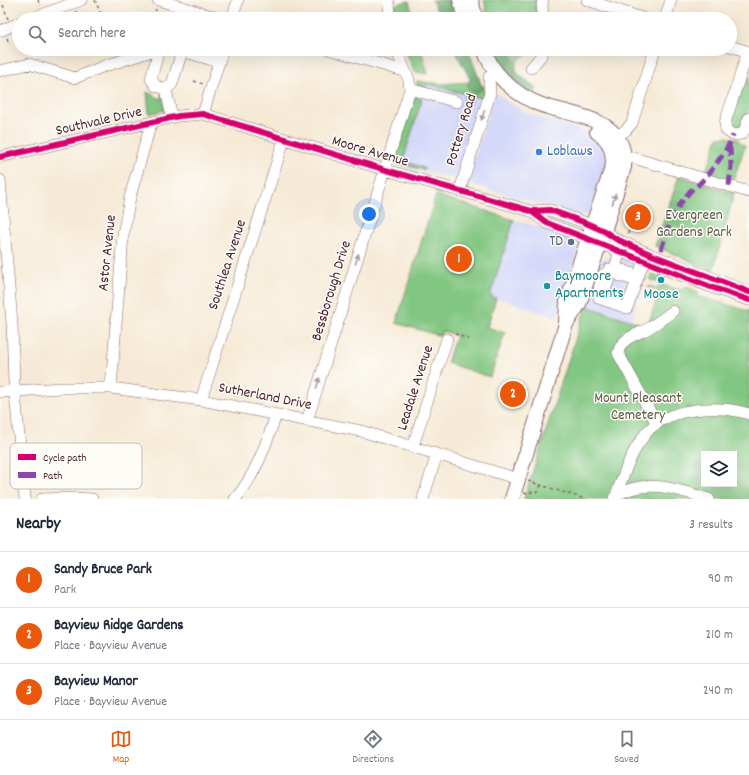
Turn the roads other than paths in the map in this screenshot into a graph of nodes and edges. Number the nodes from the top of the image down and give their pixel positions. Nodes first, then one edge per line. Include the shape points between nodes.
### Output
1 (81, 0) edge
2 (158, 0) edge
3 (238, 0) edge
4 (389, 0) edge
5 (460, 0) edge
6 (471, 0) edge
7 (543, 0) edge
8 (586, 0) edge
9 (671, 0) edge
10 (49, 12) edge
11 (198, 12) edge
12 (234, 12) edge
13 (390, 12) edge
14 (464, 12) edge
15 (474, 12) edge
16 (543, 12) edge
17 (623, 12) edge
18 (667, 12) edge
19 (12, 23) edge
20 (0, 30) edge
21 (737, 48) edge
22 (748, 52) edge
23 (136, 56) edge
24 (156, 56) edge
25 (178, 56) edge
26 (199, 56) edge
27 (221, 56) edge
28 (352, 56) edge
29 (399, 56) edge
30 (478, 56) edge
31 (488, 56) edge
32 (539, 56) edge
33 (653, 56) edge
34 (219, 62) junction
35 (531, 68) dead end
36 (0, 71) edge
37 (404, 71) junction
38 (489, 77) junction
39 (410, 88) junction
40 (166, 89) junction
41 (457, 102) dead end
42 (203, 114) junction
43 (172, 118) junction
44 (749, 118) edge
45 (151, 124) junction
46 (284, 140) junction
47 (613, 140) junction
48 (0, 157) edge
49 (619, 157) junction
50 (386, 170) junction
51 (0, 180) edge
52 (460, 190) junction
53 (749, 192) edge
54 (596, 235) junction
55 (620, 251) junction
56 (644, 260) junction
57 (658, 262) junction
58 (591, 268) junction
59 (613, 272) junction
60 (635, 278) junction
61 (749, 292) edge
62 (582, 293) junction
63 (600, 296) junction
64 (749, 300) edge
65 (673, 311) dead end
66 (566, 324) junction
67 (450, 339) road end
68 (111, 388) junction
69 (15, 390) junction
70 (0, 392) edge
71 (201, 400) junction
72 (749, 414) edge
73 (276, 415) junction
74 (307, 421) junction
75 (657, 424) junction
76 (20, 443) edge
77 (413, 446) junction
78 (437, 454) junction
79 (524, 481) junction
80 (24, 489) edge
81 (518, 496) edge
82 (615, 497) edge
83 (25, 499) edge
84 (42, 499) edge
85 (92, 499) edge
86 (235, 499) edge
87 (423, 499) edge
88 (709, 499) edge

1 - 10 street
2 - 11 street
3 - 12 street
4 - 13 street
5 - 14 main road
6 - 15 main road
7 - 16 street
8 - 17 street
9 - 18 street
19 - 20 street
21 - 22 street
22 - 44 street via 725,123 726,130 734,135 741,134
23 - 36 street via 75,78 29,64
24 - 40 street via 151,78 156,86
25 - 40 street via 172,84
26 - 34 street
27 - 34 street
28 - 37 street
29 - 37 street
30 - 38 main road
31 - 47 main road via 497,73 527,99 599,122
32 - 35 street
33 - 47 street via 632,123
34 - 42 street
37 - 39 street
38 - 47 main road via 508,96 522,105 536,112 584,126
38 -> 52 street, Pottery Road via 490,93
39 - 41 street
39 - 50 street, Bessborough Drive
40 - 43 street
42 - 43 street, Southvale Drive
42 - 46 street, Moore Avenue
43 - 45 street, Southvale Drive
45 - 48 street, Southvale Drive
45 - 68 street, Astor Avenue via 130,196 123,235
46 - 50 street, Moore Avenue
46 - 71 street, Southlea Avenue
47 - 49 main road via 612,150
49 - 53 street via 634,158
49 - 54 main road via 624,167
50 - 52 street, Moore Avenue
74 -> 50 street, Bessborough Drive
51 - 69 street
52 - 54 street, Moore Avenue via 531,210 547,223
54 - 55 street, Moore Avenue
54 - 57 street, Moore Avenue via 616,239
54 - 58 main road
54 - 66 main road via 567,301
55 - 56 street, Moore Avenue
55 - 59 street
56 - 57 street, Moore Avenue
56 - 60 street
57 - 61 street, Moore Avenue
57 - 64 street, Moore Avenue via 711,287
58 - 59 street
58 - 62 main road
59 - 60 street via 631,279
59 - 63 street
60 - 63 street via 627,308
62 - 63 street
62 - 66 main road via 579,304
65 - 75 street via 649,328 628,338 619,347 618,352
66 - 79 main road
67 - 77 street, Leadale Avenue
68 - 69 street, Sutherland Drive
68 - 71 street, Sutherland Drive
69 - 70 street, Sutherland Drive
69 - 76 street
71 - 73 street, Sutherland Drive
72 - 75 street via 722,409 690,411
73 - 74 street, Sutherland Drive
73 - 86 street via 258,463
74 - 77 street, Sutherland Drive via 361,431
75 - 82 street via 638,445
77 - 78 street, Sutherland Drive
78 - 79 street, Sutherland Drive
78 - 87 street
79 - 81 main road
80 - 83 street
82 - 88 street via 640,487 655,486
84 - 85 street

